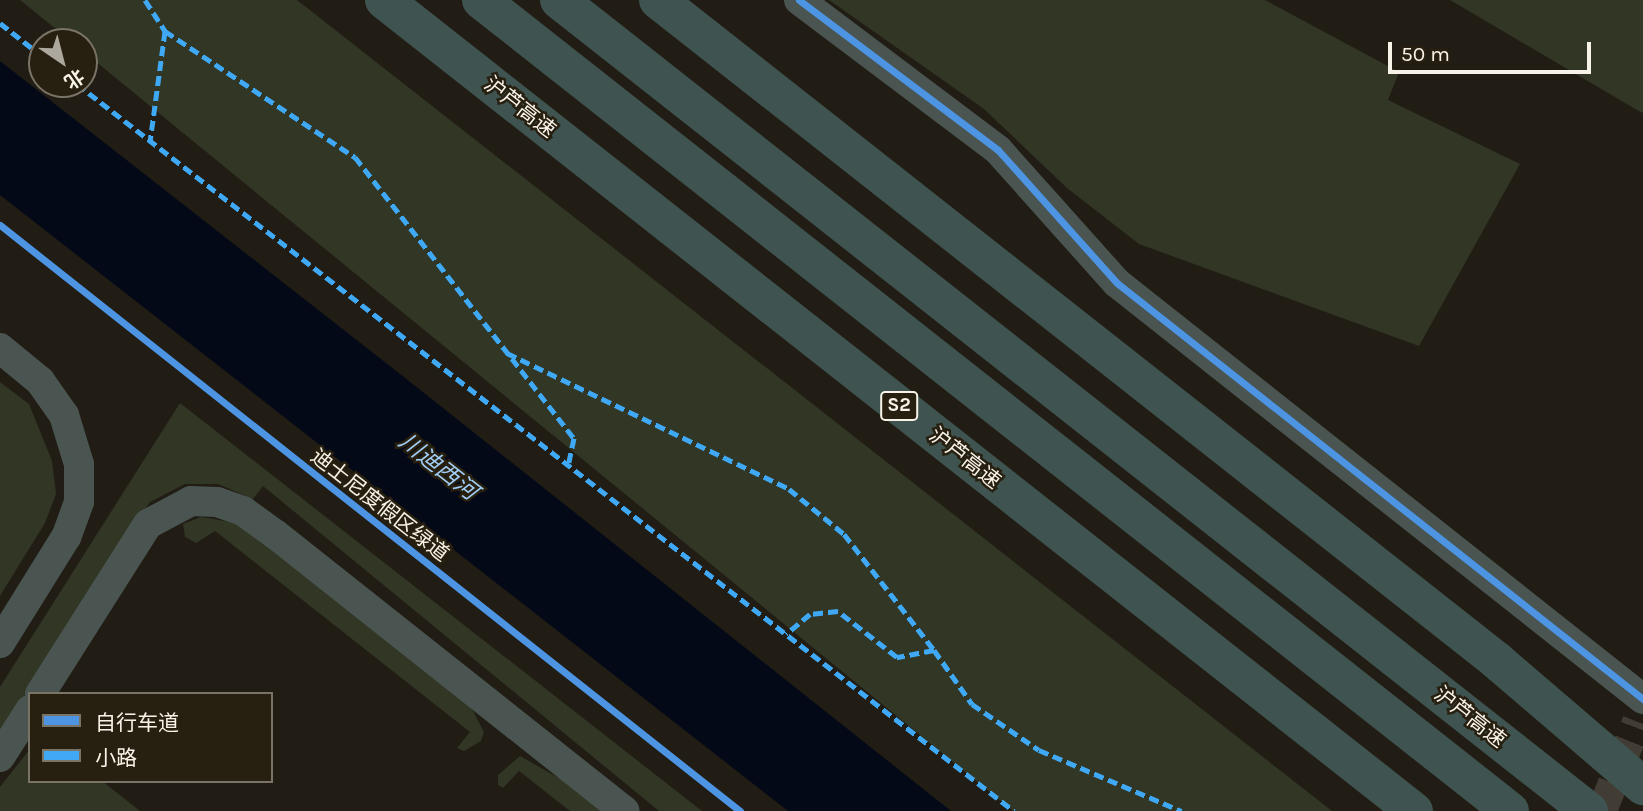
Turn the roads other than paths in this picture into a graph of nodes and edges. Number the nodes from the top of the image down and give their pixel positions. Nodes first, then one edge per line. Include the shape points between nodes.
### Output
1 (481, 0) edge
2 (559, 0) edge
3 (660, 0) edge
4 (799, 0) edge
5 (386, 2) edge
6 (0, 348) edge
7 (0, 643) edge
8 (41, 692) edge
9 (1641, 711) edge
10 (28, 713) edge
11 (0, 757) edge
12 (1643, 786) edge
13 (624, 811) edge
14 (1414, 811) edge
15 (1510, 811) edge
16 (1589, 811) edge

1 - 15 highway
2 - 16 highway, 沪芦高速
3 - 12 highway via 1496,660
4 - 9 street via 998,150 1116,283
5 - 14 highway, 沪芦高速 / S2
6 - 7 street via 40,381 64,415 79,464 79,502 66,537
8 - 13 street via 148,524 191,501 217,502 243,511 275,534
10 - 11 street

